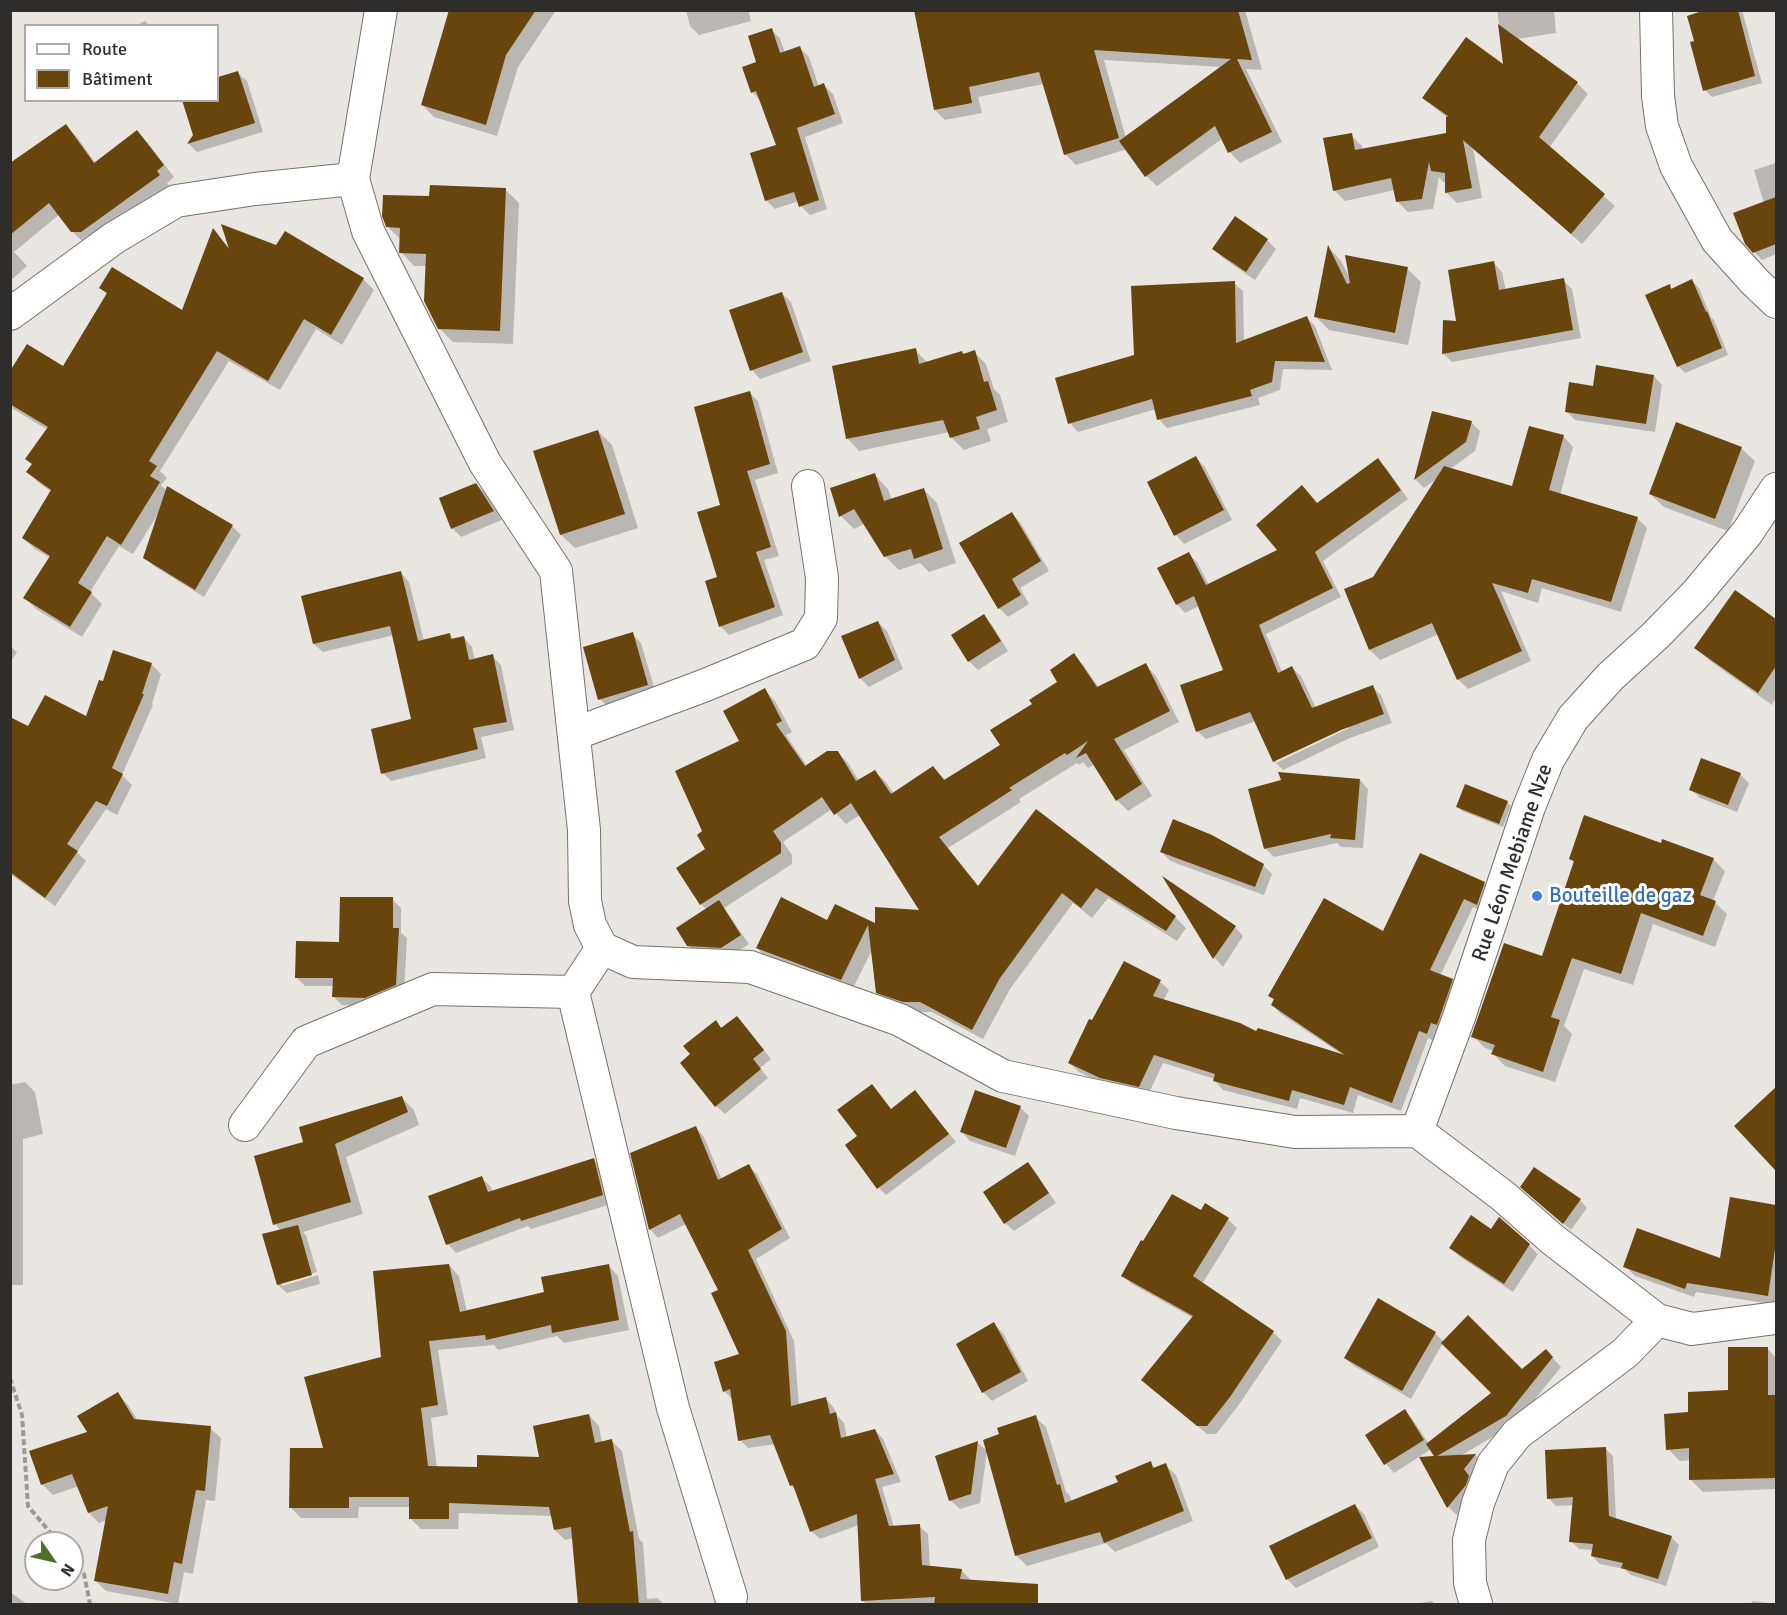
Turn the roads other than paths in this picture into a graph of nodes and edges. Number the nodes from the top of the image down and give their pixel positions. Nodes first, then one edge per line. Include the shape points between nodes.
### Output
1 (381, 10) edge
2 (1656, 10) edge
3 (353, 179) junction
4 (1776, 302) edge
5 (10, 314) edge
6 (808, 486) dead end
7 (1776, 489) edge
8 (574, 734) junction
9 (602, 948) junction
10 (573, 992) junction
11 (245, 1125) dead end
12 (1416, 1131) junction
13 (1776, 1318) edge
14 (1657, 1320) junction
15 (731, 1597) dead end
16 (1476, 1605) edge

1 - 3 street
2 - 4 street via 1658,96 1662,126 1676,166 1717,240
3 - 5 street via 176,201 114,237
3 - 8 street via 368,231 485,463 556,571
6 - 8 street via 822,578 821,618 805,644
7 - 12 street, Rue Léon Mebiame Nze via 1747,533 1696,594 1573,718 1548,760
8 - 9 street via 584,830 585,902 590,925
9 - 10 street
9 - 12 street via 633,962 750,967 900,1020 1003,1076 1176,1113 1295,1132
10 - 11 street via 433,989 306,1042
10 - 15 street via 673,1408
12 - 14 street
13 - 14 street via 1692,1329
14 - 16 street via 1625,1353 1517,1434 1493,1464 1469,1539 1470,1583

